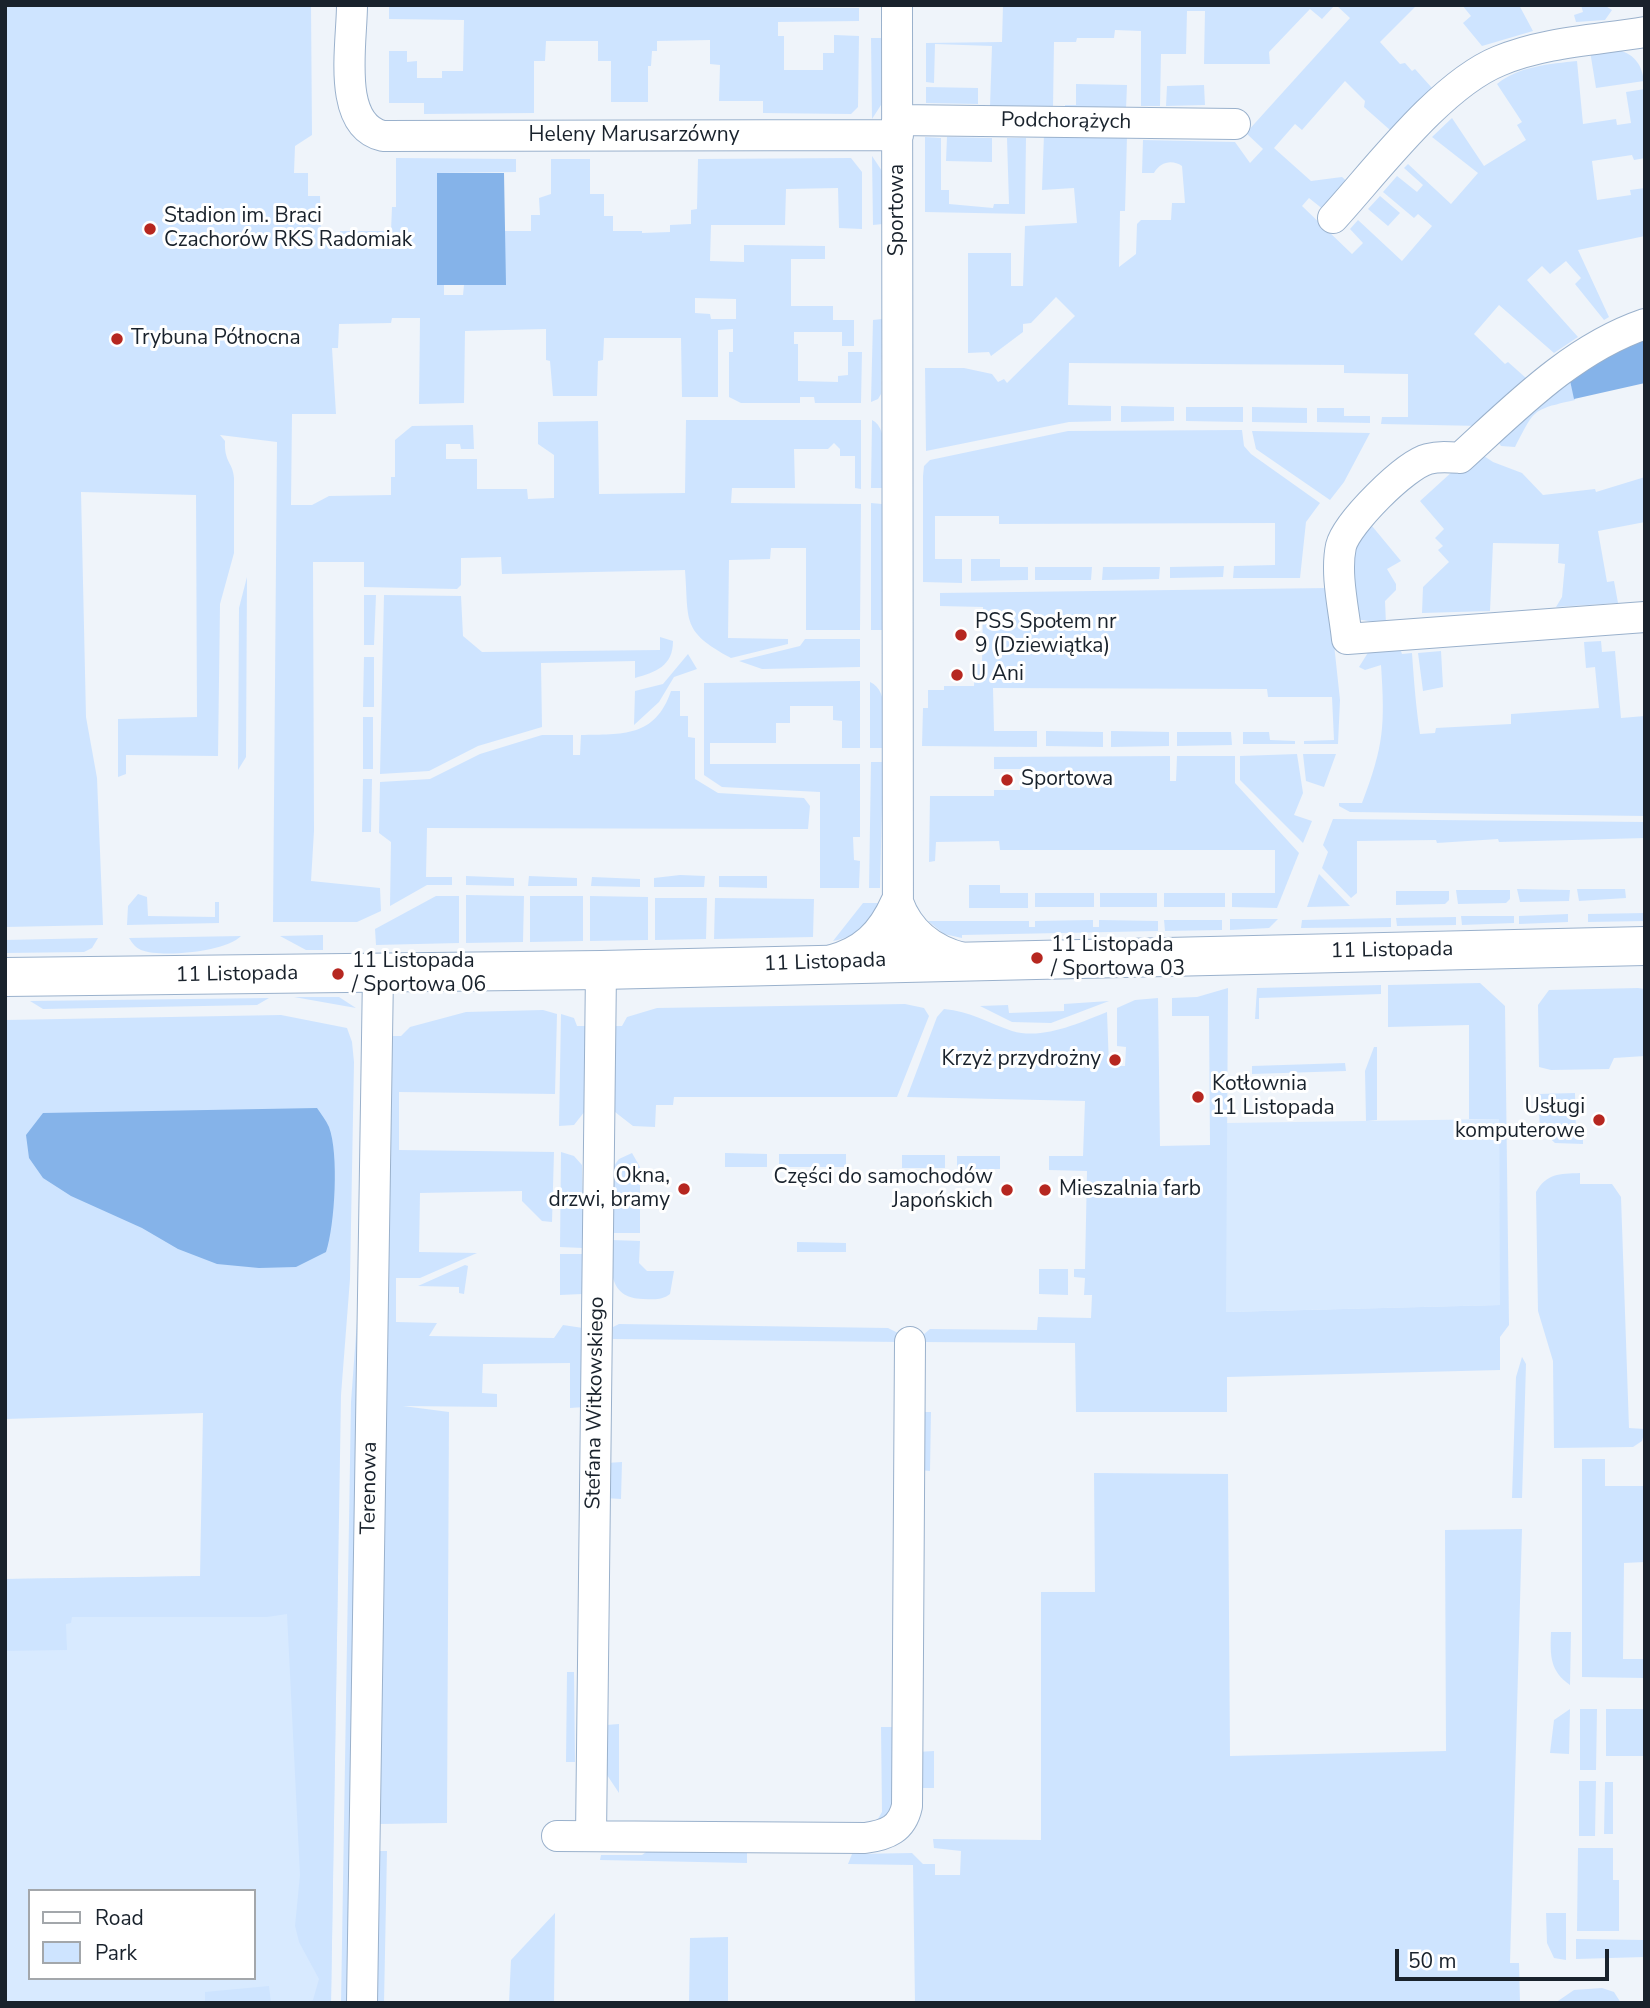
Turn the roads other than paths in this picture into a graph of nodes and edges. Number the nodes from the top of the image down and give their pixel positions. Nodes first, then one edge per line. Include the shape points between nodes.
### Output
1 (352, 5) edge
2 (897, 5) edge
3 (1644, 5) edge
4 (1645, 12) edge
5 (1645, 32) edge
6 (1235, 124) dead end
7 (897, 128) junction
8 (1333, 218) dead end
9 (1645, 324) edge
10 (1645, 617) edge
11 (897, 898) junction
12 (1645, 946) edge
13 (970, 959) junction
14 (898, 961) junction
15 (822, 963) junction
16 (601, 970) junction
17 (379, 974) junction
18 (5, 977) edge
19 (910, 1342) dead end
20 (557, 1836) dead end
21 (591, 1836) junction
22 (362, 2003) edge

1 - 7 street, Heleny Marusarzówny via 353,110 371,133 398,137
2 - 7 street, Sportowa
3 - 4 street
5 - 8 street via 1535,50 1482,69 1421,122
6 - 7 street, Podchorążych
7 - 11 street, Sportowa
9 - 10 street via 1555,374 1460,458 1443,456 1417,464 1371,502 1352,524 1341,547 1347,639
11 - 13 street via 918,935 931,946
11 - 14 street, Sportowa
11 - 15 street via 877,935 853,953
12 - 13 main road, 11 Listopada
13 - 14 main road, 11 Listopada
14 - 15 main road, 11 Listopada
15 - 16 main road, 11 Listopada
16 - 17 main road, 11 Listopada
16 - 21 street, Stefana Witkowskiego
17 - 18 main road, 11 Listopada
17 - 22 street, Terenowa
19 - 21 street via 905,1817 889,1833 865,1838
20 - 21 street

